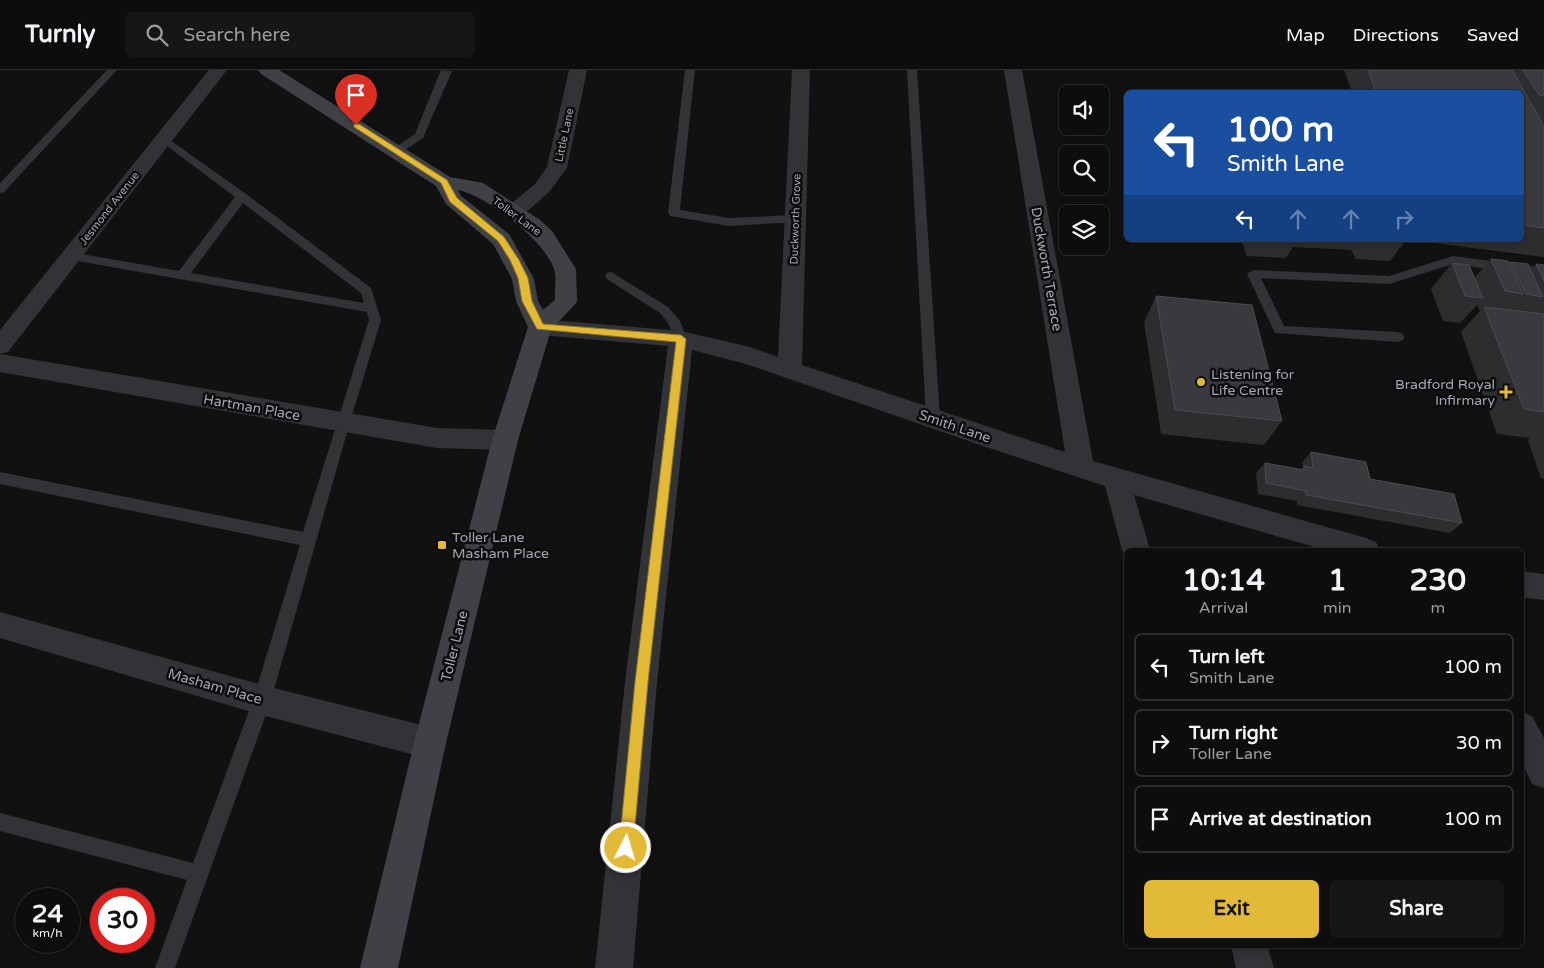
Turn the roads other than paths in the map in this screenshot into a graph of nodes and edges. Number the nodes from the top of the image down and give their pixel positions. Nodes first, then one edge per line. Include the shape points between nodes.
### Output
1 (112, 70) edge
2 (218, 70) edge
3 (267, 70) edge
4 (446, 70) edge
5 (578, 70) edge
6 (690, 70) edge
7 (801, 70) edge
8 (912, 70) edge
9 (1013, 70) edge
10 (163, 138) junction
11 (397, 152) junction
12 (444, 182) junction
13 (0, 190) edge
14 (242, 196) junction
15 (514, 212) junction
16 (471, 213) junction
17 (795, 219) junction
18 (70, 256) junction
19 (1544, 272) edge
20 (182, 276) junction
21 (612, 276) dead end
22 (372, 309) junction
23 (540, 327) junction
24 (1398, 337) dead end
25 (681, 339) junction
26 (0, 346) edge
27 (0, 363) edge
28 (790, 368) junction
29 (933, 418) junction
30 (343, 422) junction
31 (505, 440) junction
32 (1081, 468) junction
33 (0, 478) edge
34 (1116, 479) junction
35 (308, 540) junction
36 (1135, 548) edge
37 (1359, 548) edge
38 (1524, 584) edge
39 (1544, 587) edge
40 (0, 625) edge
41 (262, 700) junction
42 (1524, 733) edge
43 (430, 743) junction
44 (1544, 772) edge
45 (0, 822) edge
46 (199, 874) junction
47 (1249, 948) edge
48 (165, 968) edge
49 (379, 968) edge
50 (614, 968) edge
51 (1255, 968) edge

1 - 13 lane
2 - 10 street, Jesmond Avenue
3 - 11 main road, Toller Lane
4 - 11 lane via 419,136
5 - 15 street, Little Lane via 557,168 542,188
6 - 17 lane via 674,213 729,222
7 - 17 street, Duckworth Grove
8 - 29 lane
9 - 32 street, Duckworth Terrace
10 - 14 lane
10 - 18 street, Jesmond Avenue
11 - 12 main road, Toller Lane
12 - 15 main road, Toller Lane via 476,186
12 - 16 main road, Toller Lane via 453,200
14 - 20 lane
14 - 22 lane via 368,291
15 - 16 main road
15 - 23 main road, Toller Lane via 544,236 565,269 566,302
16 - 23 main road, Toller Lane via 501,239 514,260 523,278 527,301
17 - 28 street, Duckworth Grove
18 - 20 lane
18 - 26 street, Jesmond Avenue
19 - 24 lane via 1453,260 1389,280 1254,274 1280,330
20 - 22 lane
21 - 25 lane via 664,310 674,321
22 - 30 lane via 376,320
23 - 25 street, Smith Lane
23 - 31 main road, Toller Lane
25 - 28 street, Smith Lane
25 - 50 street via 641,682
27 - 30 street, Hartman Place
28 - 29 street, Smith Lane
29 - 32 street, Smith Lane
30 - 31 street, Hartman Place via 437,438
30 - 35 lane
31 - 43 main road, Toller Lane
32 - 34 street, Smith Lane
33 - 35 lane
34 - 36 street
34 - 37 street, Smith Lane
35 - 41 lane
38 - 39 street
40 - 41 street, Masham Place
41 - 43 street, Masham Place
41 - 46 lane
42 - 44 street
43 - 49 main road, Toller Lane
45 - 46 lane
46 - 48 lane
47 - 51 street

